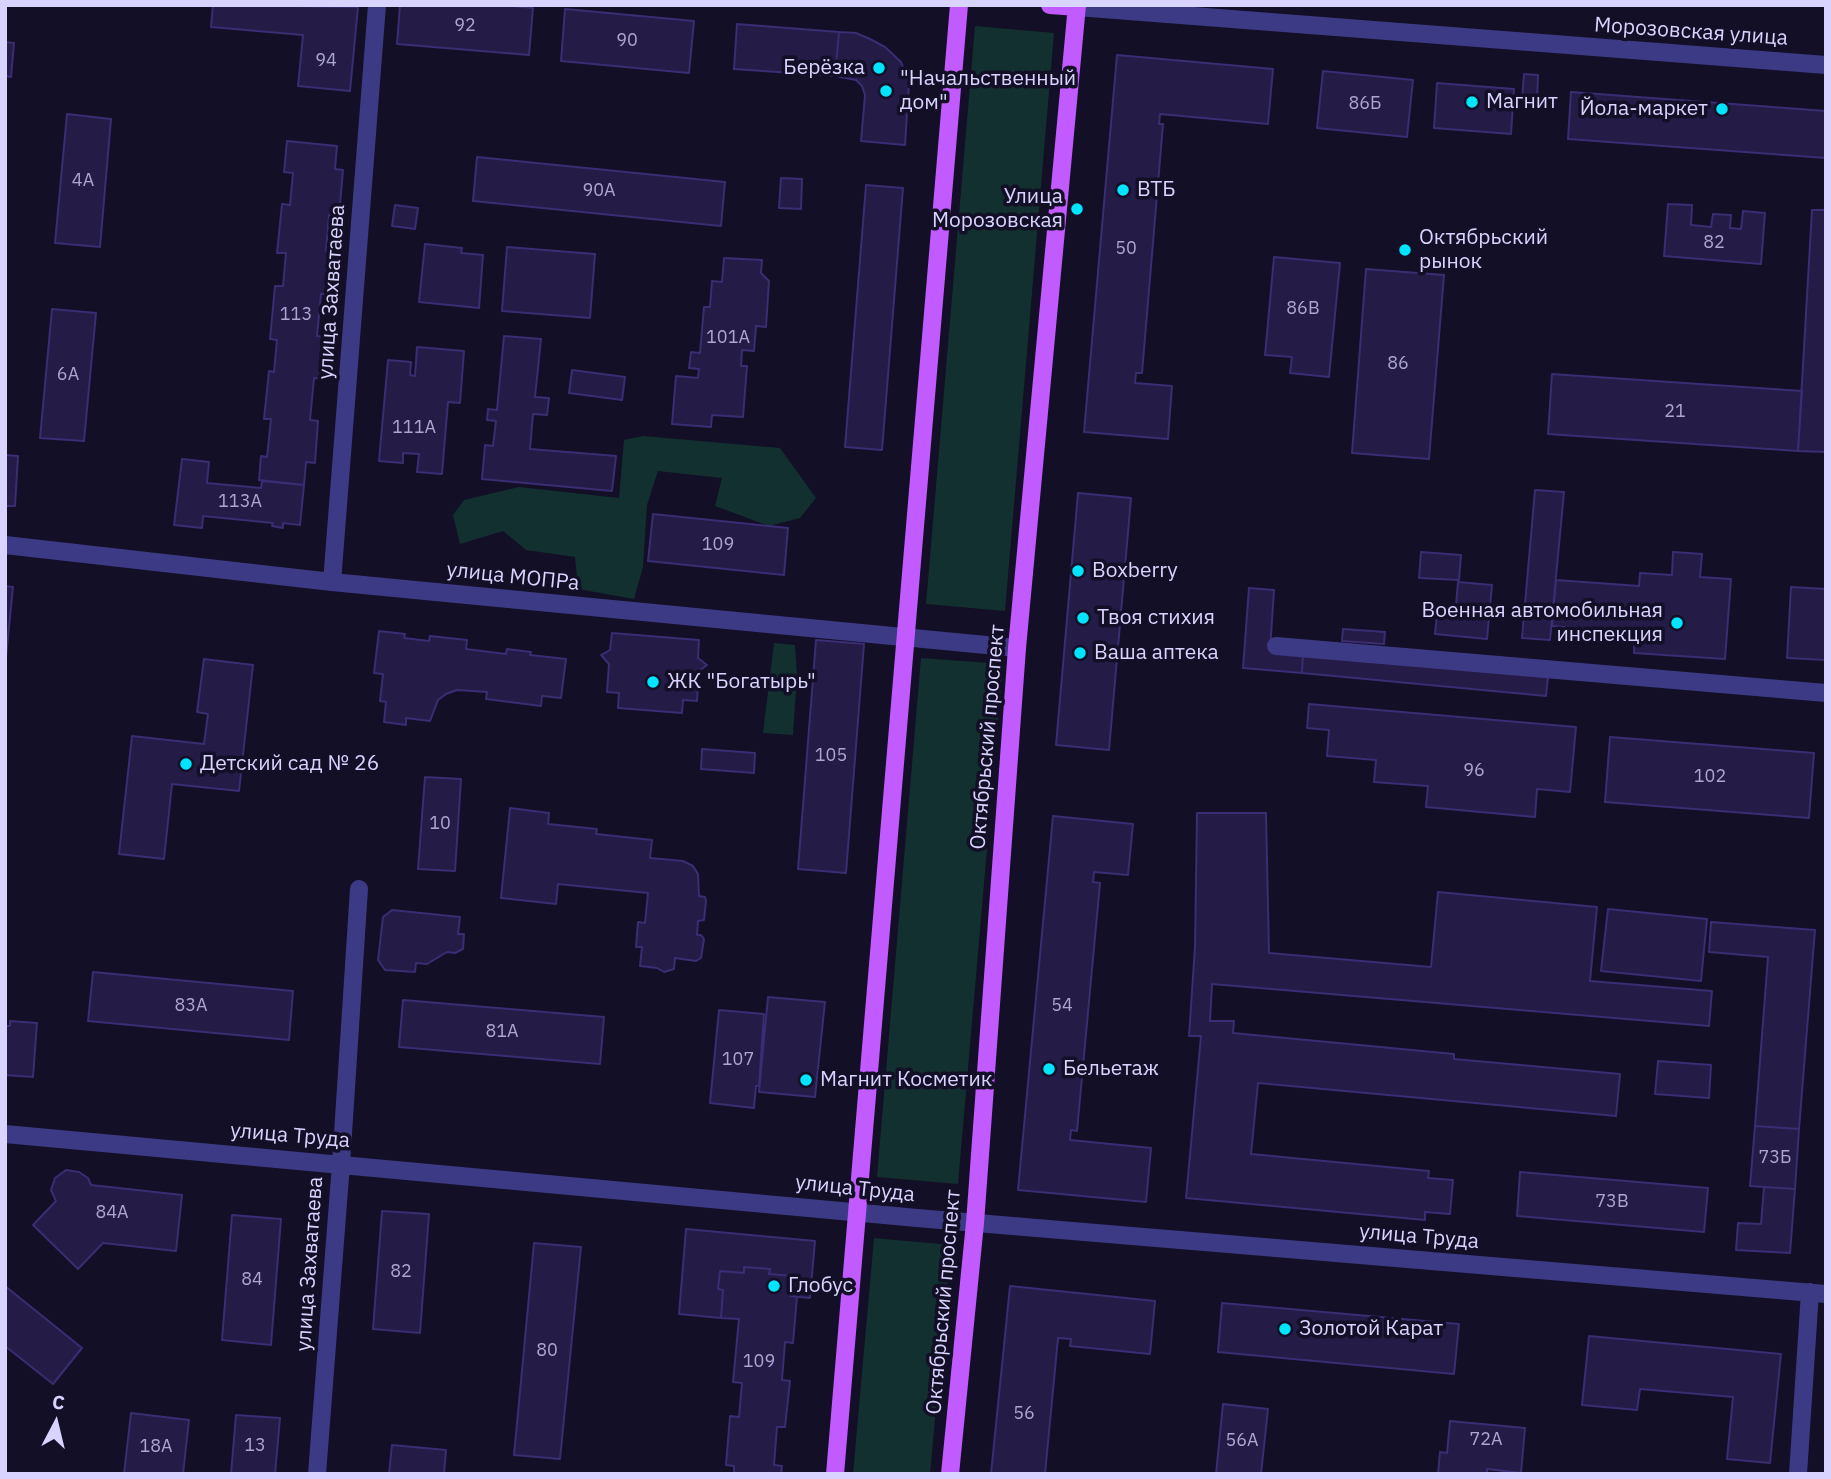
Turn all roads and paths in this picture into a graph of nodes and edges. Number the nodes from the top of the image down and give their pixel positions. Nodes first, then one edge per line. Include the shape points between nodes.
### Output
1 (377, 5) edge
2 (958, 5) edge
3 (1050, 5) edge
4 (1077, 6) edge
5 (1826, 65) edge
6 (5, 545) edge
7 (332, 582) junction
8 (905, 639) junction
9 (1276, 646) dead end
10 (1017, 648) junction
11 (1826, 693) edge
12 (359, 889) dead end
13 (5, 1133) edge
14 (341, 1164) junction
15 (857, 1212) junction
16 (975, 1223) junction
17 (1818, 1293) edge
18 (317, 1474) edge
19 (835, 1474) edge
20 (950, 1474) edge
21 (1798, 1474) edge

1 - 7 street, улица Захватаева
2 - 8 main road
3 - 4 main road, Морозовская улица
4 - 5 street, Морозовская улица
4 - 10 main road, Октябрьский проспект
6 - 7 street, улица МОПРа
7 - 8 street, улица МОПРа
8 - 10 street, улица МОПРа
8 - 15 main road
9 - 11 street
10 - 16 main road, Октябрьский проспект
12 - 14 street, улица Захватаева
13 - 14 street, улица Труда
14 - 15 street, улица Труда
14 - 18 street, улица Захватаева
15 - 16 street, улица Труда
15 - 19 main road
16 - 17 street, улица Труда
16 - 20 main road, Октябрьский проспект
17 - 21 street

